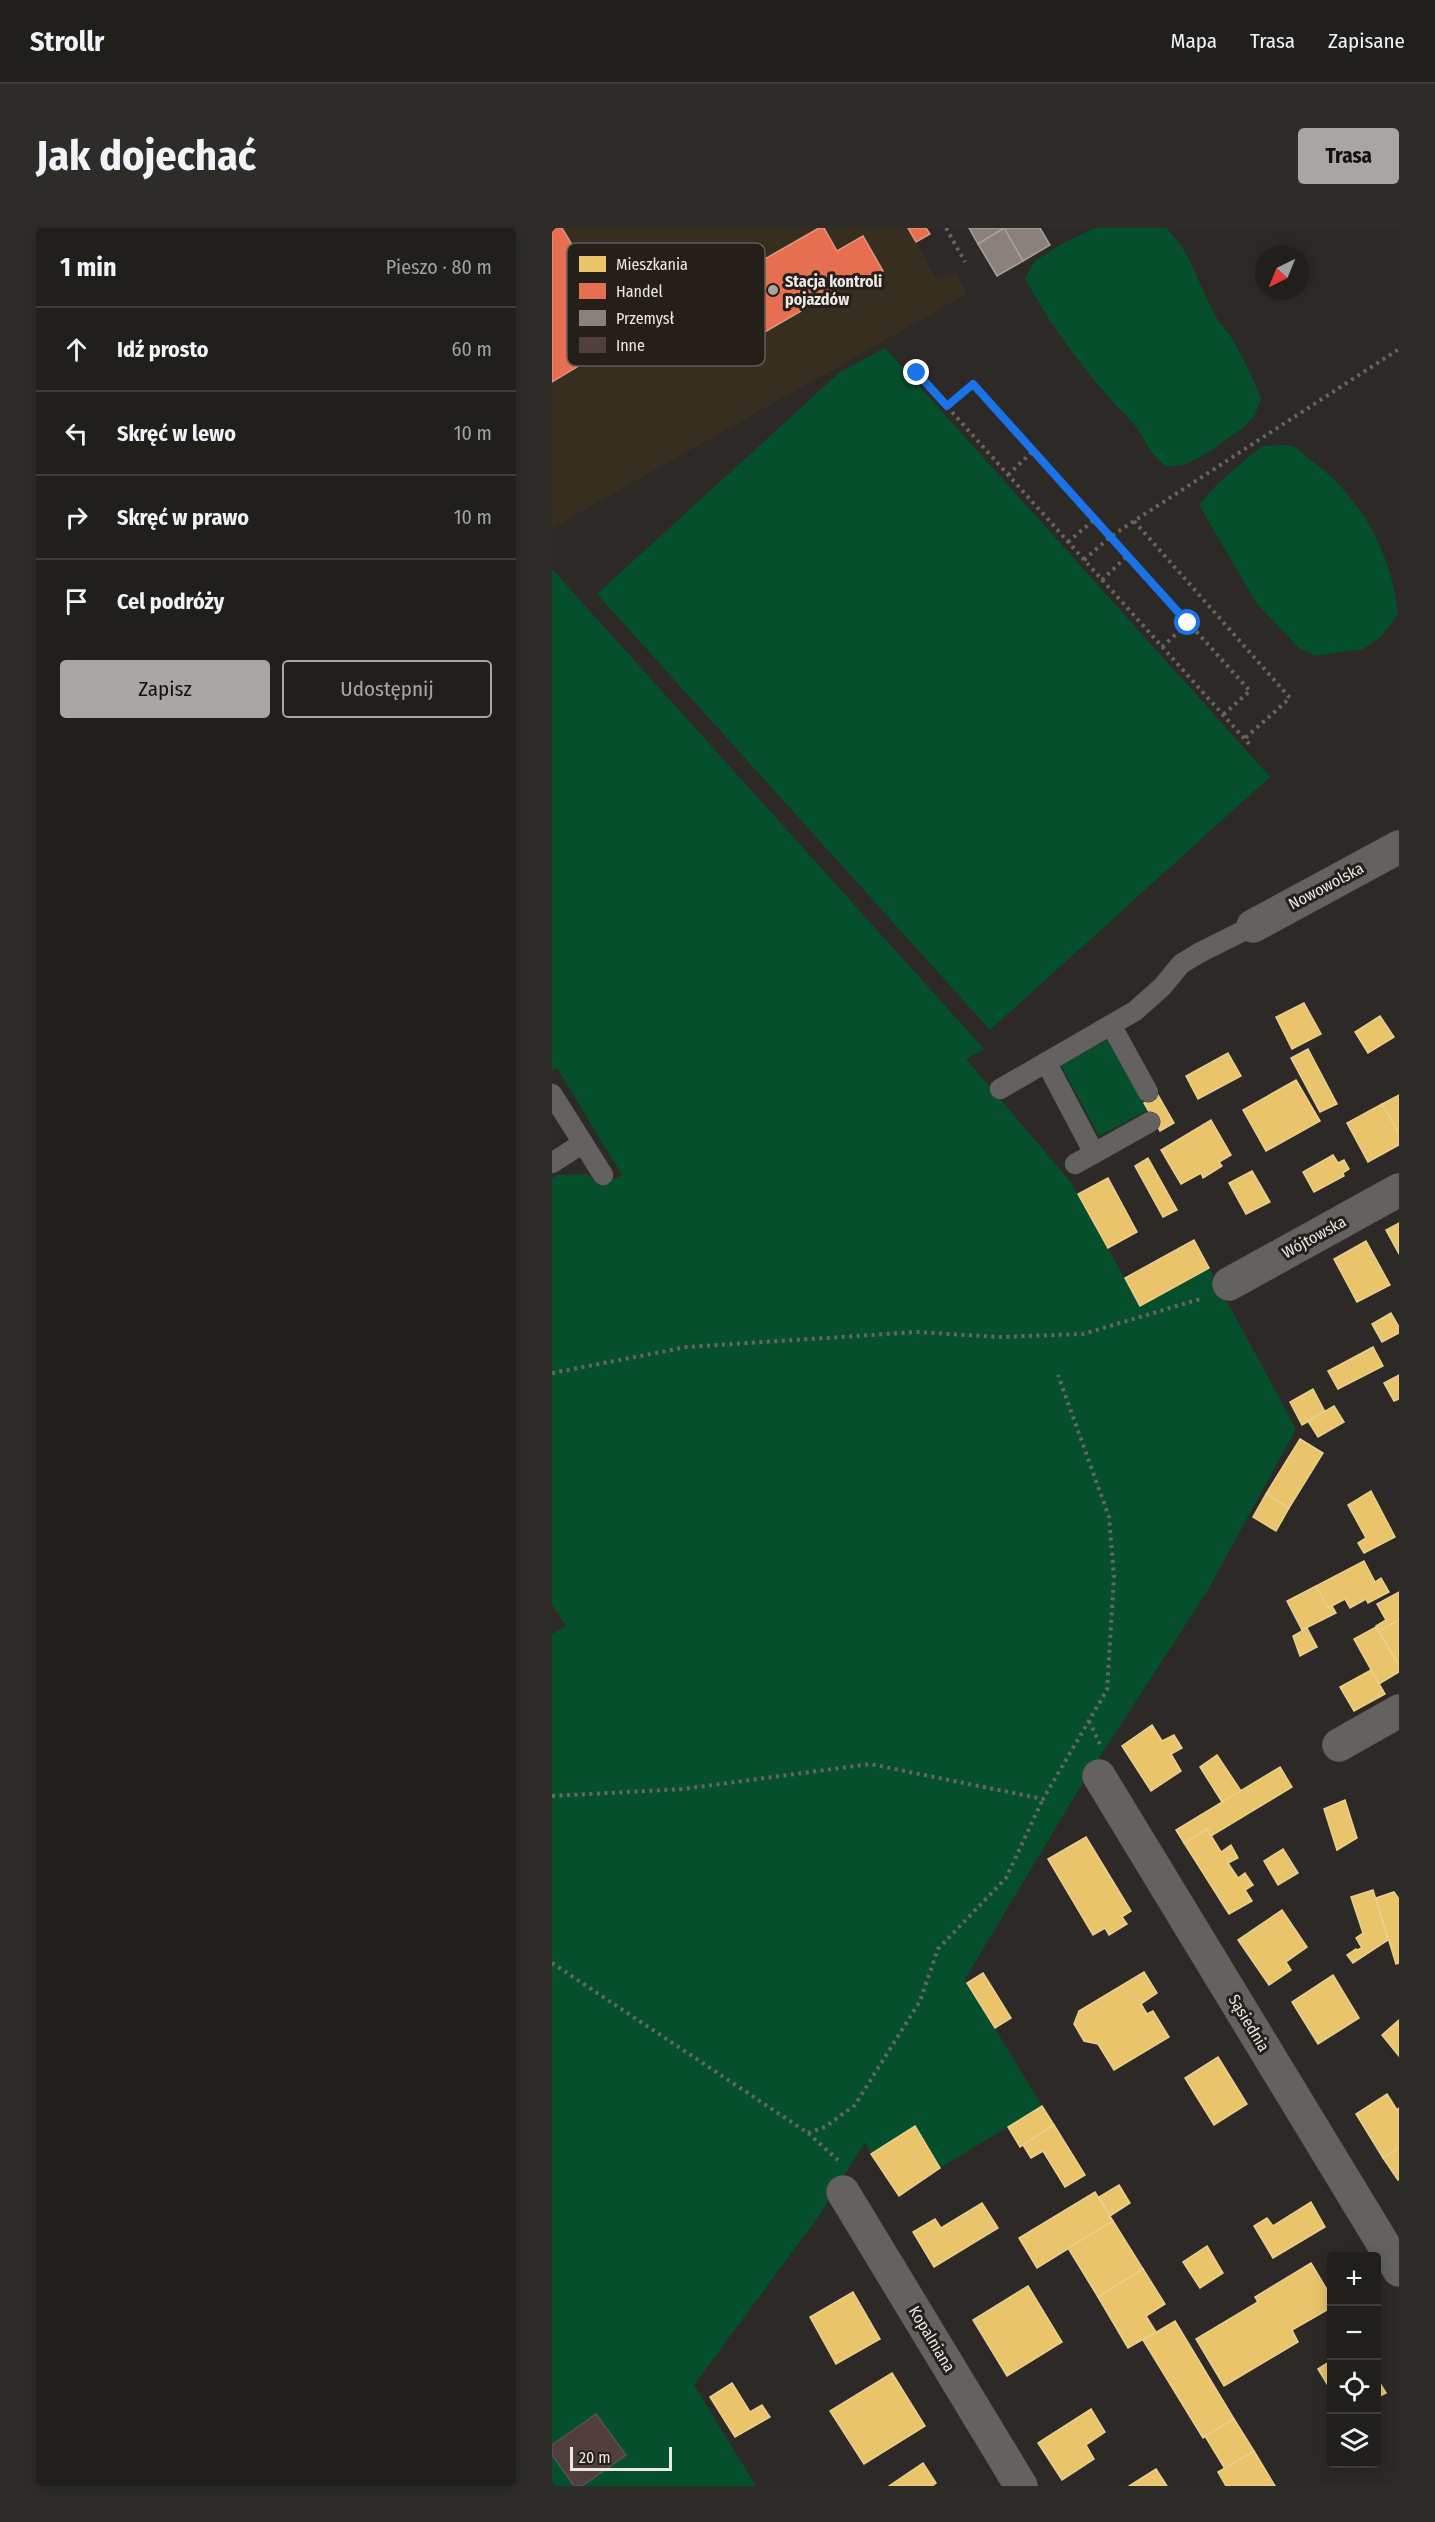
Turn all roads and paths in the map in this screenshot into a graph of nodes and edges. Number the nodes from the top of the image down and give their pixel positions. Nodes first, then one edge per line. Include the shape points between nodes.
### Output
1 (946, 228) edge
2 (965, 262) dead end
3 (1399, 348) edge
4 (917, 373) dead end
5 (947, 406) junction
6 (1033, 451) junction
7 (1008, 475) junction
8 (1095, 519) junction
9 (1134, 521) junction
10 (1110, 537) junction
11 (1068, 542) junction
12 (1127, 556) junction
13 (1084, 560) junction
14 (1102, 580) junction
15 (1188, 623) junction
16 (1162, 646) junction
17 (1223, 715) junction
18 (1244, 739) junction
19 (1251, 746) dead end
20 (1399, 847) edge
21 (1253, 926) joint
22 (1111, 1025) junction
23 (1046, 1062) junction
24 (1000, 1089) dead end
25 (1148, 1092) dead end
26 (552, 1094) edge
27 (1150, 1122) dead end
28 (583, 1143) junction
29 (1094, 1153) junction
30 (552, 1163) edge
31 (1075, 1164) dead end
32 (603, 1176) dead end
33 (1399, 1190) edge
34 (1229, 1284) joint
35 (552, 1373) edge
36 (1058, 1375) dead end
37 (1399, 1711) edge
38 (1339, 1745) dead end
39 (1100, 1776) dead end
40 (552, 1796) edge
41 (1043, 1799) junction
42 (552, 1963) edge
43 (808, 2133) junction
44 (843, 2192) joint
45 (1399, 2270) edge
46 (1021, 2486) edge

1 - 2 path
3 - 9 path
4 - 5 path
5 - 6 path via 973,384
5 - 7 path
6 - 7 path
6 - 8 path
7 - 11 path
8 - 10 path
8 - 11 path
9 - 10 path
9 - 18 path via 1290,698
10 - 12 path
10 - 13 path
11 - 13 path
12 - 14 path
12 - 15 path
13 - 14 path
14 - 16 path
15 - 16 path
15 - 17 path via 1250,691
16 - 17 path
17 - 18 path
18 - 19 path
20 - 21 street, Nowowolska
21 - 22 lane via 1181,964 1135,1011
22 - 23 lane
22 - 25 lane
23 - 24 lane
23 - 29 lane
26 - 28 lane
27 - 29 lane
28 - 30 lane
28 - 32 lane
29 - 31 lane
33 - 34 street, Wójtowska
34 - 35 path via 1195,1301 1083,1334 999,1336 917,1332 687,1347
36 - 41 path via 1109,1517 1114,1576 1107,1690
37 - 38 street
39 - 45 street, Sąsiednia
40 - 41 path via 683,1789 870,1764
41 - 43 path via 1006,1878 938,1949 920,2001 855,2105 825,2127
42 - 43 path
43 - 44 path via 845,2166
44 - 46 street, Kopalniana

